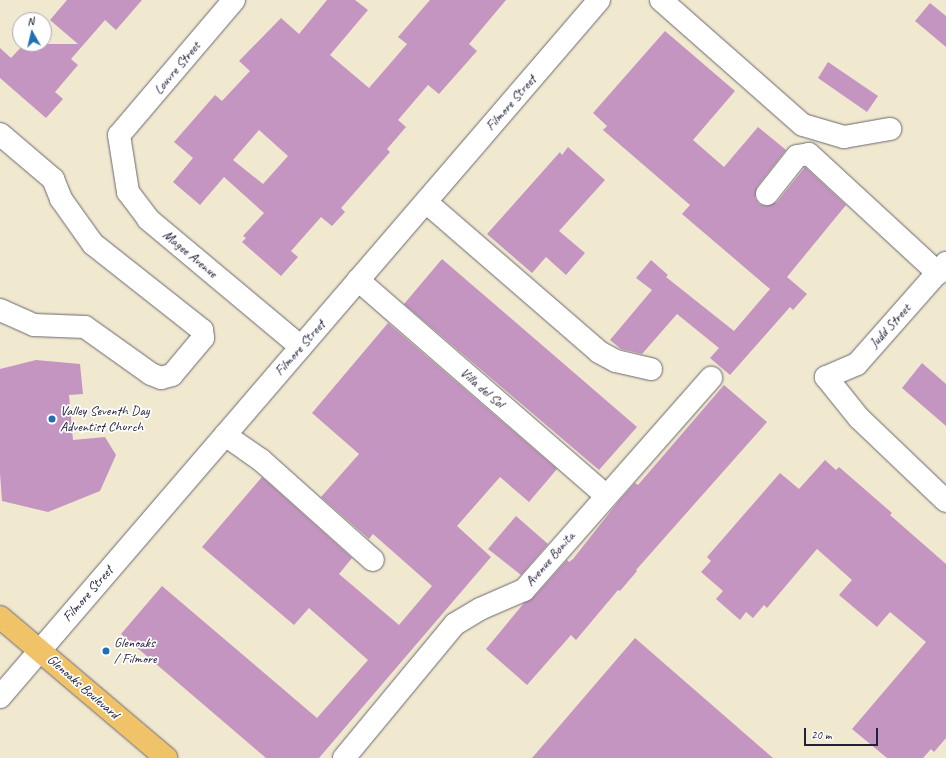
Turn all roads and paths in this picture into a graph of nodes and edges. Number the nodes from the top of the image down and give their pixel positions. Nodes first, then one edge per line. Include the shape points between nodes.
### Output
1 (234, 0) edge
2 (599, 0) edge
3 (661, 0) edge
4 (890, 129) dead end
5 (0, 134) edge
6 (119, 135) joint
7 (767, 194) dead end
8 (426, 202) junction
9 (942, 268) edge
10 (358, 280) junction
11 (0, 310) edge
12 (301, 347) junction
13 (651, 369) dead end
14 (711, 378) dead end
15 (225, 435) junction
16 (605, 495) junction
17 (946, 501) edge
18 (373, 560) dead end
19 (0, 617) edge
20 (40, 650) junction
21 (0, 697) edge
22 (166, 758) edge
23 (344, 758) edge

1 - 6 street, Louvre Street
2 - 8 street, Filmore Street
3 - 4 street via 803,125 844,137
5 - 11 street via 53,179 61,199 93,244 202,330 203,338 172,375 161,378 85,327 34,325
6 - 12 street, Magee Avenue via 128,192 148,219
7 - 9 street via 797,156 809,154
8 - 10 street, Filmore Street
8 - 13 street via 599,352 616,361
9 - 17 street, Judd Street via 857,364 826,377 859,418
10 - 12 street, Filmore Street
10 - 16 street, Villa del Sol
12 - 15 street, Filmore Street
14 - 16 street, Avenue Bonita
15 - 18 street via 261,460
15 - 20 street, Filmore Street
16 - 23 street, Avenue Bonita via 524,590 480,609 455,624
19 - 20 main road, Glenoaks Boulevard
20 - 21 street, Filmore Street
20 - 22 main road, Glenoaks Boulevard

